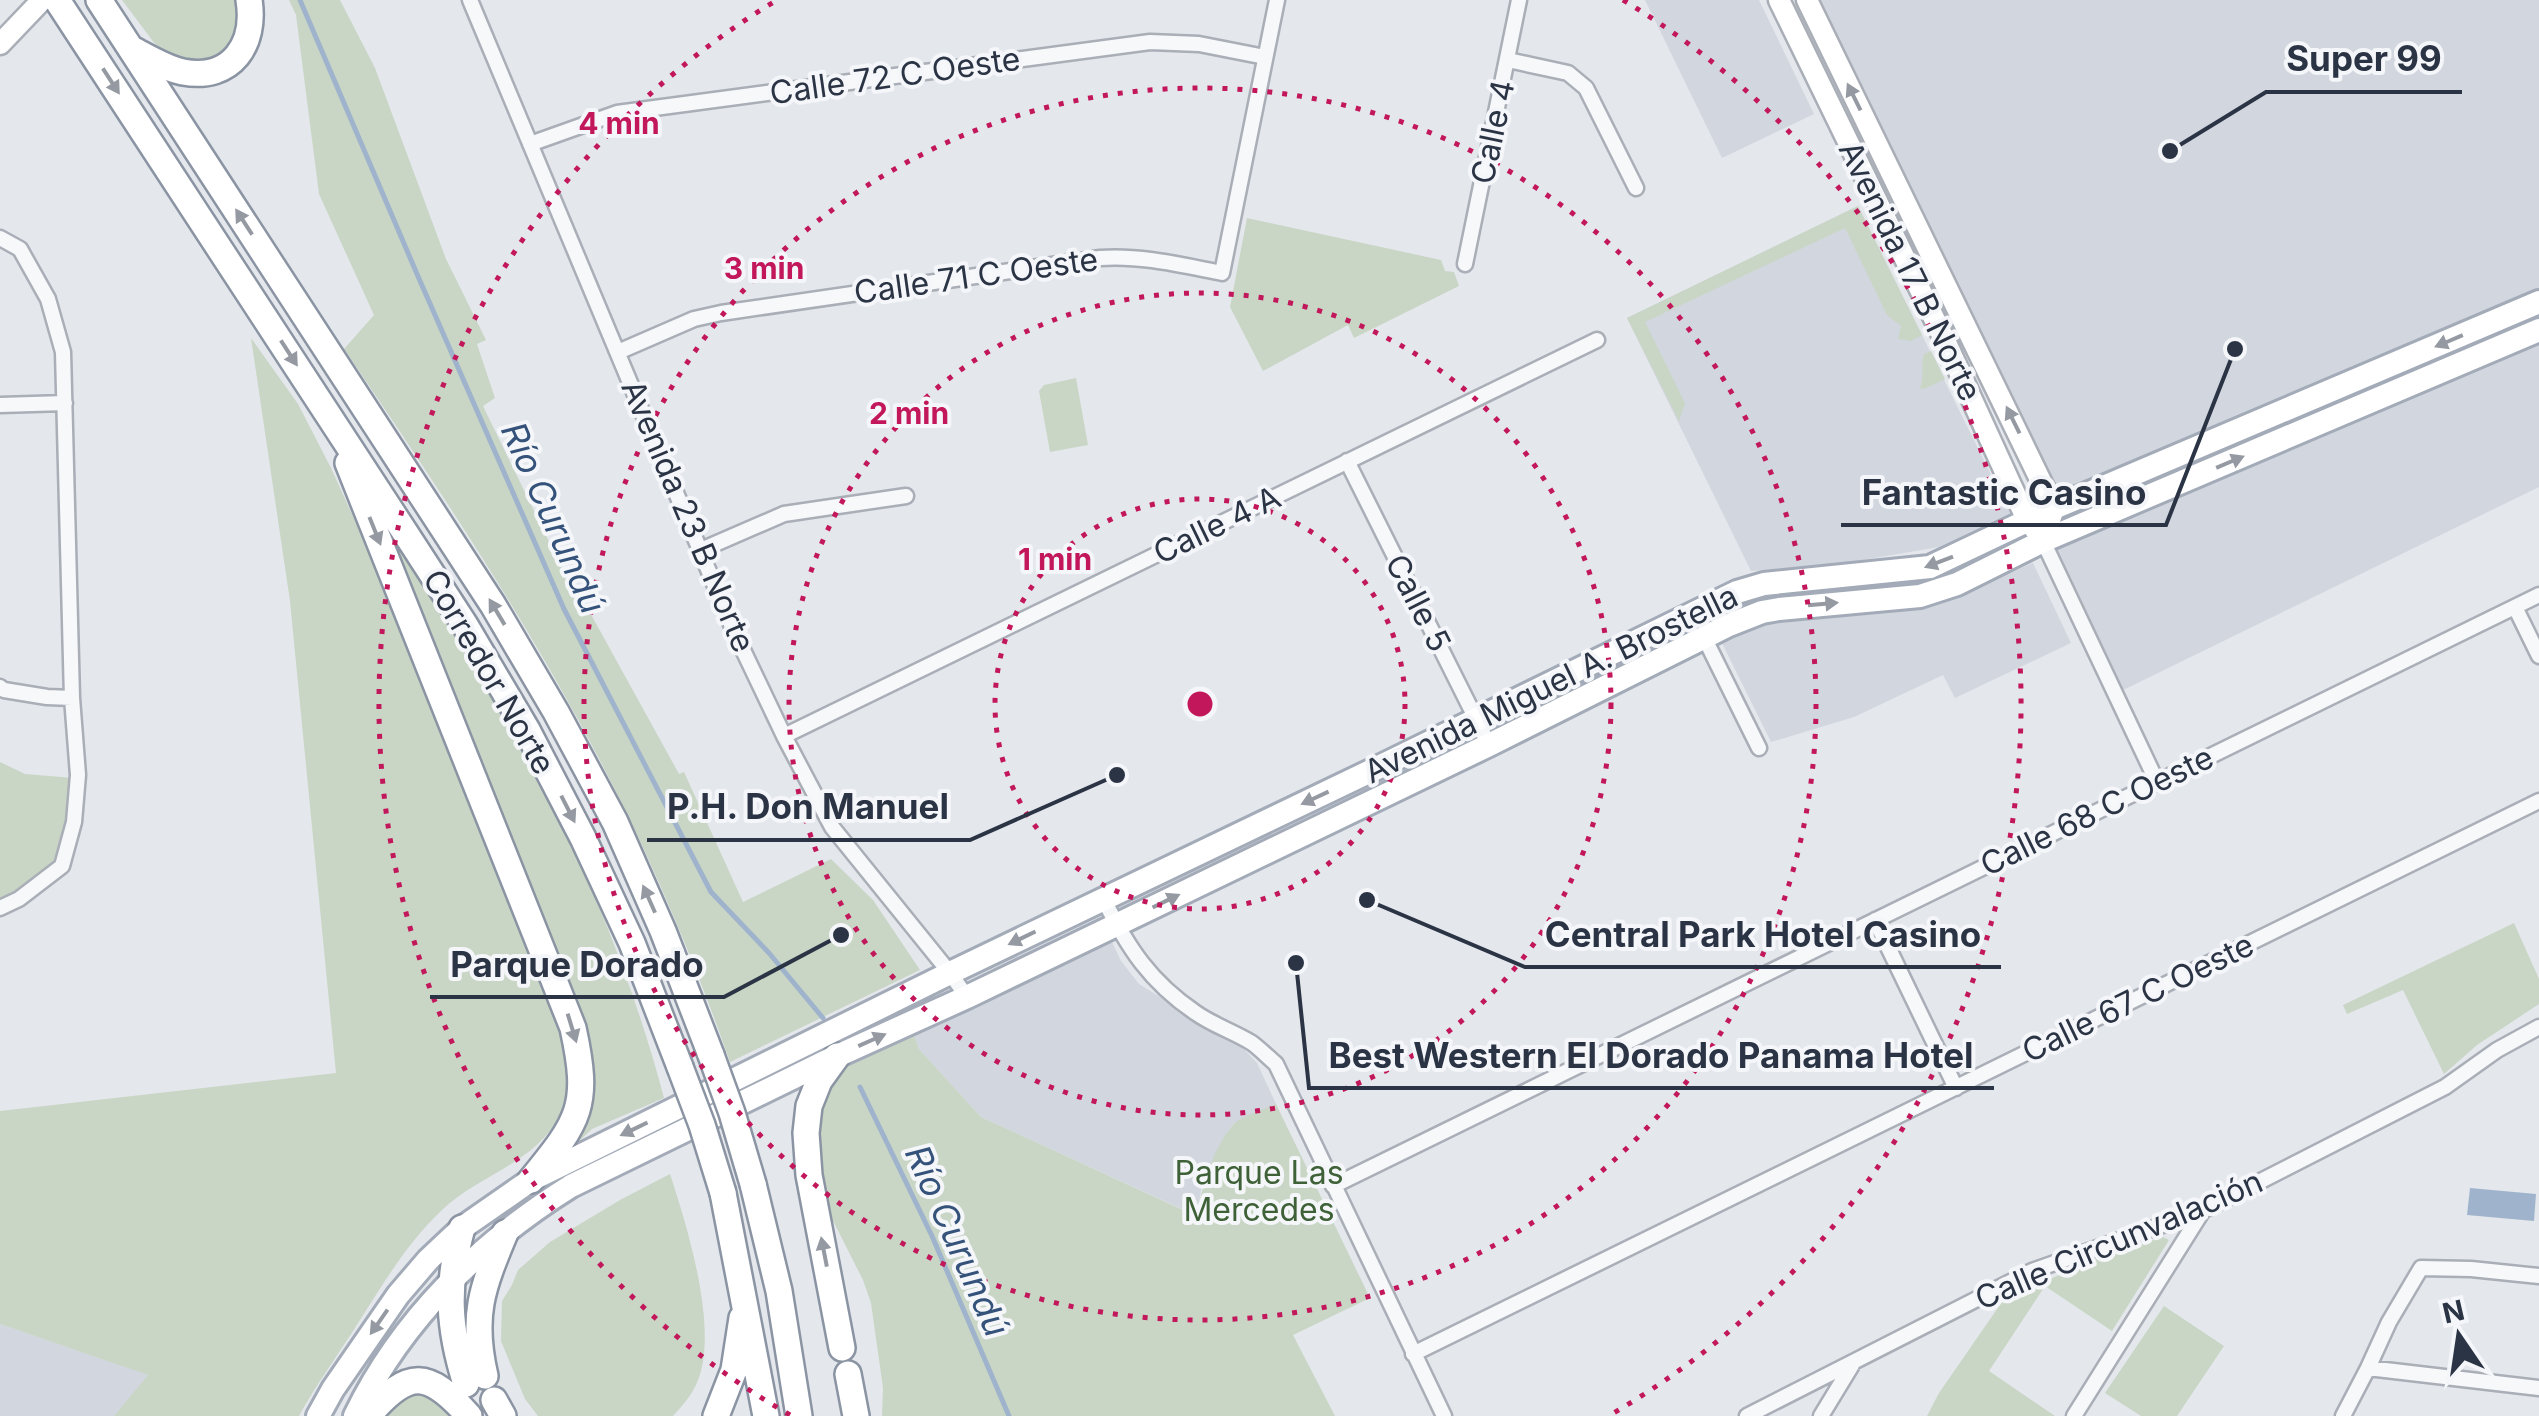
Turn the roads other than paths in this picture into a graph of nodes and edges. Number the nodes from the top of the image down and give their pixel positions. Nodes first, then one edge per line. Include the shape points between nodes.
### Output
1 (42, 0) edge
2 (57, 0) edge
3 (99, 0) edge
4 (249, 0) edge
5 (470, 0) edge
6 (1277, 0) edge
7 (1520, 0) edge
8 (1779, 0) edge
9 (1807, 0) edge
10 (0, 44) edge
11 (131, 48) junction
12 (1265, 57) junction
13 (1508, 60) junction
14 (530, 144) junction
15 (1636, 188) dead end
16 (0, 238) edge
17 (1465, 264) dead end
18 (2539, 302) edge
19 (2539, 330) edge
20 (1597, 340) dead end
21 (618, 352) junction
22 (65, 402) junction
23 (0, 405) edge
24 (326, 408) junction
25 (2274, 416) junction
26 (2285, 439) junction
27 (1347, 461) junction
28 (906, 496) dead end
29 (2054, 508) junction
30 (2027, 520) junction
31 (2043, 541) junction
32 (701, 550) junction
33 (2539, 596) edge
34 (2515, 607) junction
35 (1704, 637) junction
36 (2539, 656) edge
37 (0, 688) edge
38 (72, 698) junction
39 (1476, 720) junction
40 (784, 736) junction
41 (1488, 744) junction
42 (1759, 748) dead end
43 (2157, 782) junction
44 (2539, 801) edge
45 (1103, 898) junction
46 (0, 908) edge
47 (1875, 920) junction
48 (1116, 925) junction
49 (950, 972) junction
50 (968, 997) junction
51 (2539, 1026) edge
52 (836, 1056) junction
53 (1956, 1088) junction
54 (530, 1180) junction
55 (1333, 1186) junction
56 (2202, 1211) junction
57 (462, 1228) junction
58 (504, 1233) junction
59 (2539, 1276) edge
60 (450, 1282) junction
61 (745, 1298) junction
62 (842, 1348) dead end
63 (1413, 1354) junction
64 (1853, 1364) junction
65 (2368, 1368) junction
66 (848, 1374) dead end
67 (2539, 1388) edge
68 (482, 1402) edge
69 (318, 1416) edge
70 (355, 1416) edge
71 (368, 1416) edge
72 (716, 1416) edge
73 (766, 1416) edge
74 (799, 1416) edge
75 (856, 1416) edge
76 (1444, 1416) edge
77 (1747, 1416) edge
78 (1822, 1416) edge
79 (2074, 1416) edge
80 (2343, 1416) edge

1 - 10 street
2 -> 24 highway, Corredor Norte
3 - 11 highway, Corredor Norte
4 - 11 highway via 250,33 242,50 213,72 178,71
5 - 14 street, Avenida 23 B Norte
6 - 12 street
7 - 13 street, Calle 4
8 - 30 street, Avenida 17 B Norte
29 -> 9 street, Avenida 17 B Norte
74 -> 11 highway, Corredor Norte, bridge via 779,1292 732,1114 615,822 492,605
12 - 14 street, Calle 72 C Oeste via 1150,42 617,113
12 - 21 street, Calle 71 C Oeste via 1222,273 1100,258 721,312
13 - 15 street via 1568,73 1586,88
13 - 17 street, Calle 4
14 - 21 street, Avenida 23 B Norte
16 - 22 street via 20,249 48,299 63,352
18 -> 25 main road, Avenida Miguel A. Brostella
19 - 26 main road, Avenida Miguel A. Brostella
20 - 27 street, Calle 4 A
21 - 32 street, Avenida 23 B Norte
22 - 23 street
22 - 38 street
24 -> 54 highway via 573,1028 582,1078 579,1106 570,1131
24 -> 61 highway, Corredor Norte, bridge via 465,624 583,838 702,1125
25 - 26 main road
25 - 29 main road, Avenida Miguel A. Brostella
31 -> 26 main road, Avenida Miguel A. Brostella
27 - 39 street, Calle 5
27 - 40 street, Calle 4 A
28 - 32 street via 784,514
29 - 30 main road, Avenida Miguel A. Brostella
29 - 31 street
30 - 31 street, Avenida 17 B Norte
30 -> 39 main road, Avenida Miguel A. Brostella via 1930,567 1737,592
35 -> 31 main road, Avenida Miguel A. Brostella via 1762,612 1938,591
31 - 43 street, Avenida 17 B Norte
32 - 40 street, Avenida 23 B Norte
33 - 34 street, Calle 68 C Oeste
34 - 36 street
34 - 43 street, Calle 68 C Oeste
35 - 41 main road, Avenida Miguel A. Brostella
35 - 42 street
37 - 38 street
38 - 46 street via 78,775 62,866
39 - 41 street, Calle 5
39 -> 45 main road, Avenida Miguel A. Brostella
40 - 49 street, Avenida 23 B Norte via 832,827
48 -> 41 main road, Avenida Miguel A. Brostella
43 - 47 street, Calle 68 C Oeste
44 - 53 street, Calle 67 C Oeste
45 - 48 street
45 -> 49 main road, Avenida Miguel A. Brostella
47 - 53 street
47 - 55 street, Calle 68 C Oeste
48 - 50 main road, Avenida Miguel A. Brostella
48 - 55 street via 1162,988 1276,1064
49 - 50 street, Avenida 23 B Norte
49 -> 54 main road, Avenida Miguel A. Brostella
52 -> 50 main road, Avenida Miguel A. Brostella
51 - 56 street, Calle Circunvalación via 2445,1087
52 - 58 main road, Avenida Miguel A. Brostella via 571,1186
62 -> 52 highway via 806,1133 809,1106
53 - 63 street, Calle 67 C Oeste
54 - 57 main road, Avenida Miguel A. Brostella
55 - 63 street
56 - 64 street, Calle Circunvalación via 2032,1271
56 - 79 street
57 - 60 highway
57 -> 69 main road, Avenida Miguel A. Brostella via 398,1295
58 - 60 main road, Avenida Miguel A. Brostella
58 - 68 highway via 478,1310
59 - 65 street via 2422,1268
60 - 68 highway via 453,1334
60 - 70 main road, Avenida Miguel A. Brostella via 388,1358
61 - 72 highway via 734,1370
61 - 73 highway, Corredor Norte
63 - 76 street
64 - 77 street, Calle Circunvalación
64 - 78 street
65 - 67 street
65 - 80 street
66 - 75 highway
68 - 71 highway via 415,1381 397,1387

